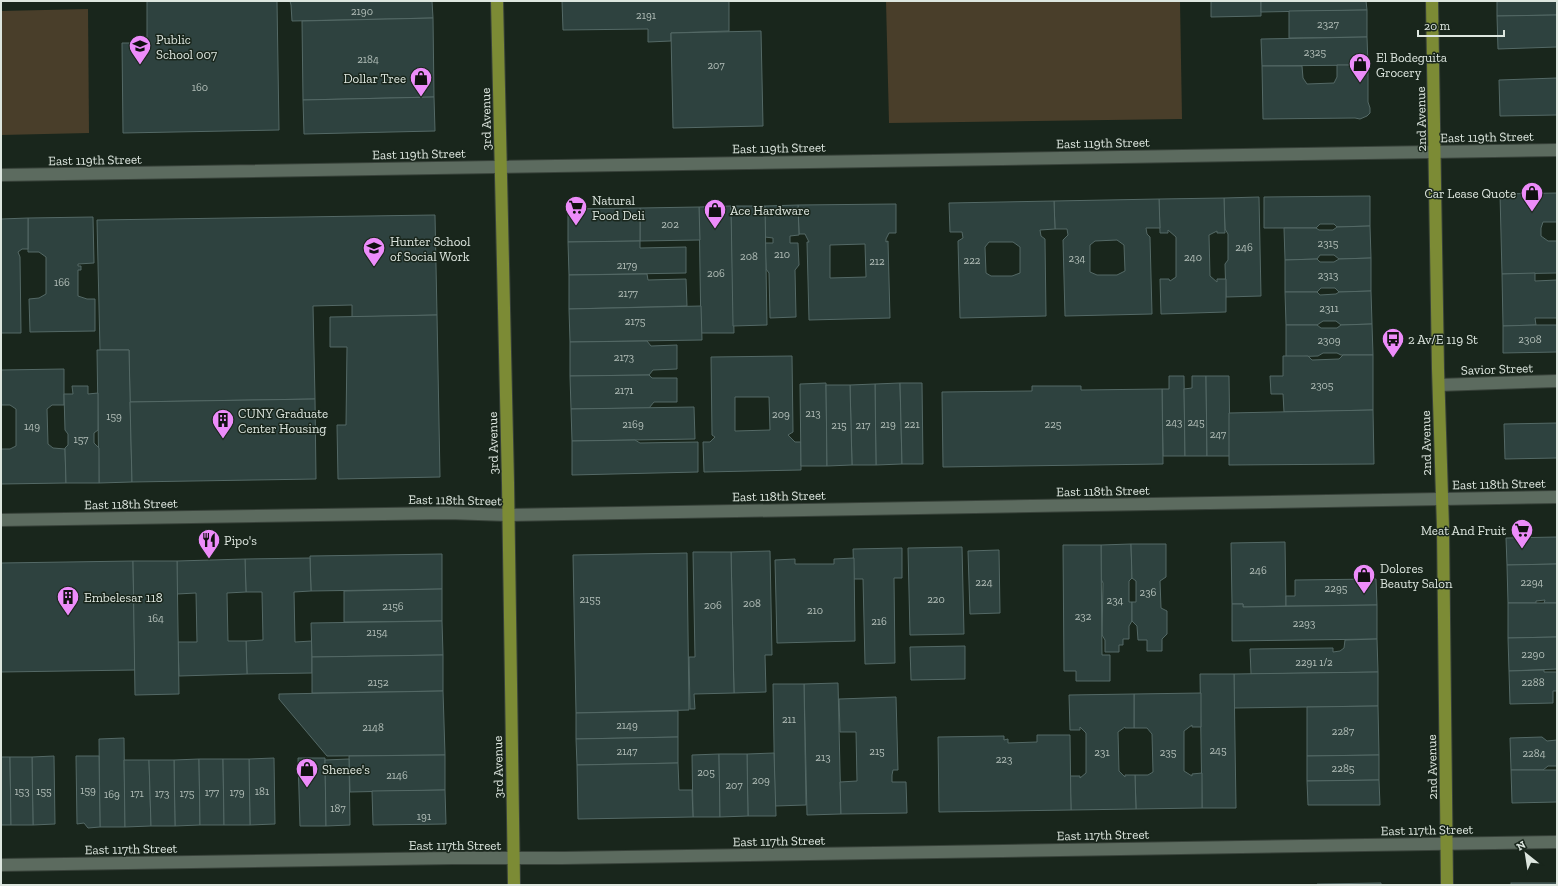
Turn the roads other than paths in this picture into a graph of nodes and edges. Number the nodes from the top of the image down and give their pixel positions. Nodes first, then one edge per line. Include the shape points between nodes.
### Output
1 (497, 1) edge
2 (1432, 1) edge
3 (1557, 150) edge
4 (1436, 152) junction
5 (501, 167) junction
6 (1, 175) edge
7 (1557, 381) edge
8 (1439, 385) junction
9 (1557, 497) edge
10 (1441, 499) junction
11 (508, 515) junction
12 (1, 520) edge
13 (1557, 842) edge
14 (1447, 843) junction
15 (514, 859) junction
16 (1, 865) edge
17 (514, 885) edge
18 (1447, 885) edge

1 - 5 main road, 3rd Avenue
2 - 4 main road, 2nd Avenue
3 - 4 street, East 119th Street
4 - 5 street, East 119th Street
4 - 8 main road, 2nd Avenue
5 - 6 street, East 119th Street
5 - 11 main road, 3rd Avenue
7 - 8 street, Savior Street
8 - 10 main road, 2nd Avenue
9 - 10 street, East 118th Street
10 - 11 street, East 118th Street
10 - 14 main road, 2nd Avenue
11 - 12 street, East 118th Street via 448,513
11 - 15 main road, 3rd Avenue
13 - 14 street, East 117th Street
14 - 15 street, East 117th Street
14 - 18 main road, 2nd Avenue
15 - 16 street, East 117th Street
15 - 17 main road, 3rd Avenue

